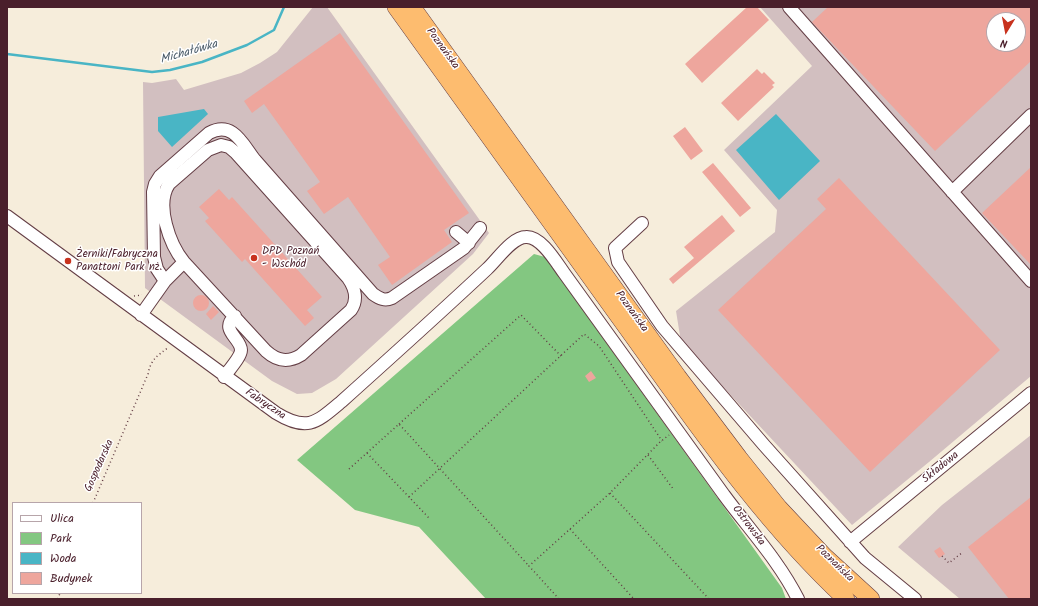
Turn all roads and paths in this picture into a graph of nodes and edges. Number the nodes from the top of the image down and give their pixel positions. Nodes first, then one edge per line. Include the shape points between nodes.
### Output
1 (396, 7) edge
2 (412, 7) edge
3 (790, 7) edge
4 (1031, 116) edge
5 (952, 192) junction
6 (7, 216) edge
7 (642, 223) dead end
8 (480, 228) dead end
9 (456, 232) dead end
10 (469, 243) junction
11 (184, 262) junction
12 (564, 272) joint
13 (165, 281) junction
14 (1031, 281) edge
15 (141, 315) junction
16 (235, 316) junction
17 (176, 341) junction
18 (561, 356) junction
19 (224, 377) junction
20 (1031, 393) edge
21 (399, 424) junction
22 (677, 430) junction
23 (662, 441) junction
24 (367, 453) junction
25 (648, 455) junction
26 (349, 469) dead end
27 (440, 469) junction
28 (674, 490) dead end
29 (610, 493) junction
30 (409, 497) junction
31 (93, 502) edge
32 (429, 518) dead end
33 (570, 529) junction
34 (850, 542) junction
35 (963, 552) dead end
36 (942, 556) dead end
37 (529, 566) junction
38 (813, 567) junction
39 (559, 599) edge
40 (634, 599) edge
41 (709, 599) edge
42 (798, 599) edge
43 (830, 599) edge
44 (846, 599) edge
45 (871, 599) edge
46 (915, 599) edge

1 - 38 highway, Poznańska via 685,408 764,513
2 - 45 highway, Poznańska via 739,458 779,508
3 - 5 street
4 - 5 street
5 - 14 street
6 - 15 street, Fabryczna
7 - 34 street via 615,248 618,262 662,326
8 - 10 street
9 - 10 street
10 - 13 street via 392,298 380,298 255,160 238,137 226,130 215,130 160,176 155,184 152,197 154,257 157,269
11 - 13 street
11 - 16 street
11 - 16 street via 165,219 166,191 172,181 208,150 221,145 229,147 348,278 354,289 355,298 353,307 347,314 292,360 281,360 271,355
12 - 19 street, Fabryczna via 535,238 524,237 515,240 491,266 341,402 324,416 310,423 295,423 284,418
12 - 22 street, Ostrowska
13 - 15 street
15 - 17 street, Fabryczna
16 - 19 street via 230,322 230,329 241,350
17 - 19 street, Fabryczna
17 - 31 path, Gospodarska via 150,364
18 - 21 path via 521,315
18 - 23 path via 584,334 599,346
18 - 27 path
20 - 34 street, Składowa
21 - 24 path
21 - 27 path
22 - 23 path
22 - 42 street, Ostrowska via 788,580
23 - 25 path
24 - 26 path
24 - 30 path
25 - 28 path
25 - 29 path
27 - 30 path
27 - 37 path
29 - 33 path
29 - 41 path
30 - 32 path
33 - 37 path
33 - 40 path
34 - 46 street via 865,558
35 - 36 path via 948,563
37 - 39 path
38 - 43 highway
38 - 44 highway, Poznańska

